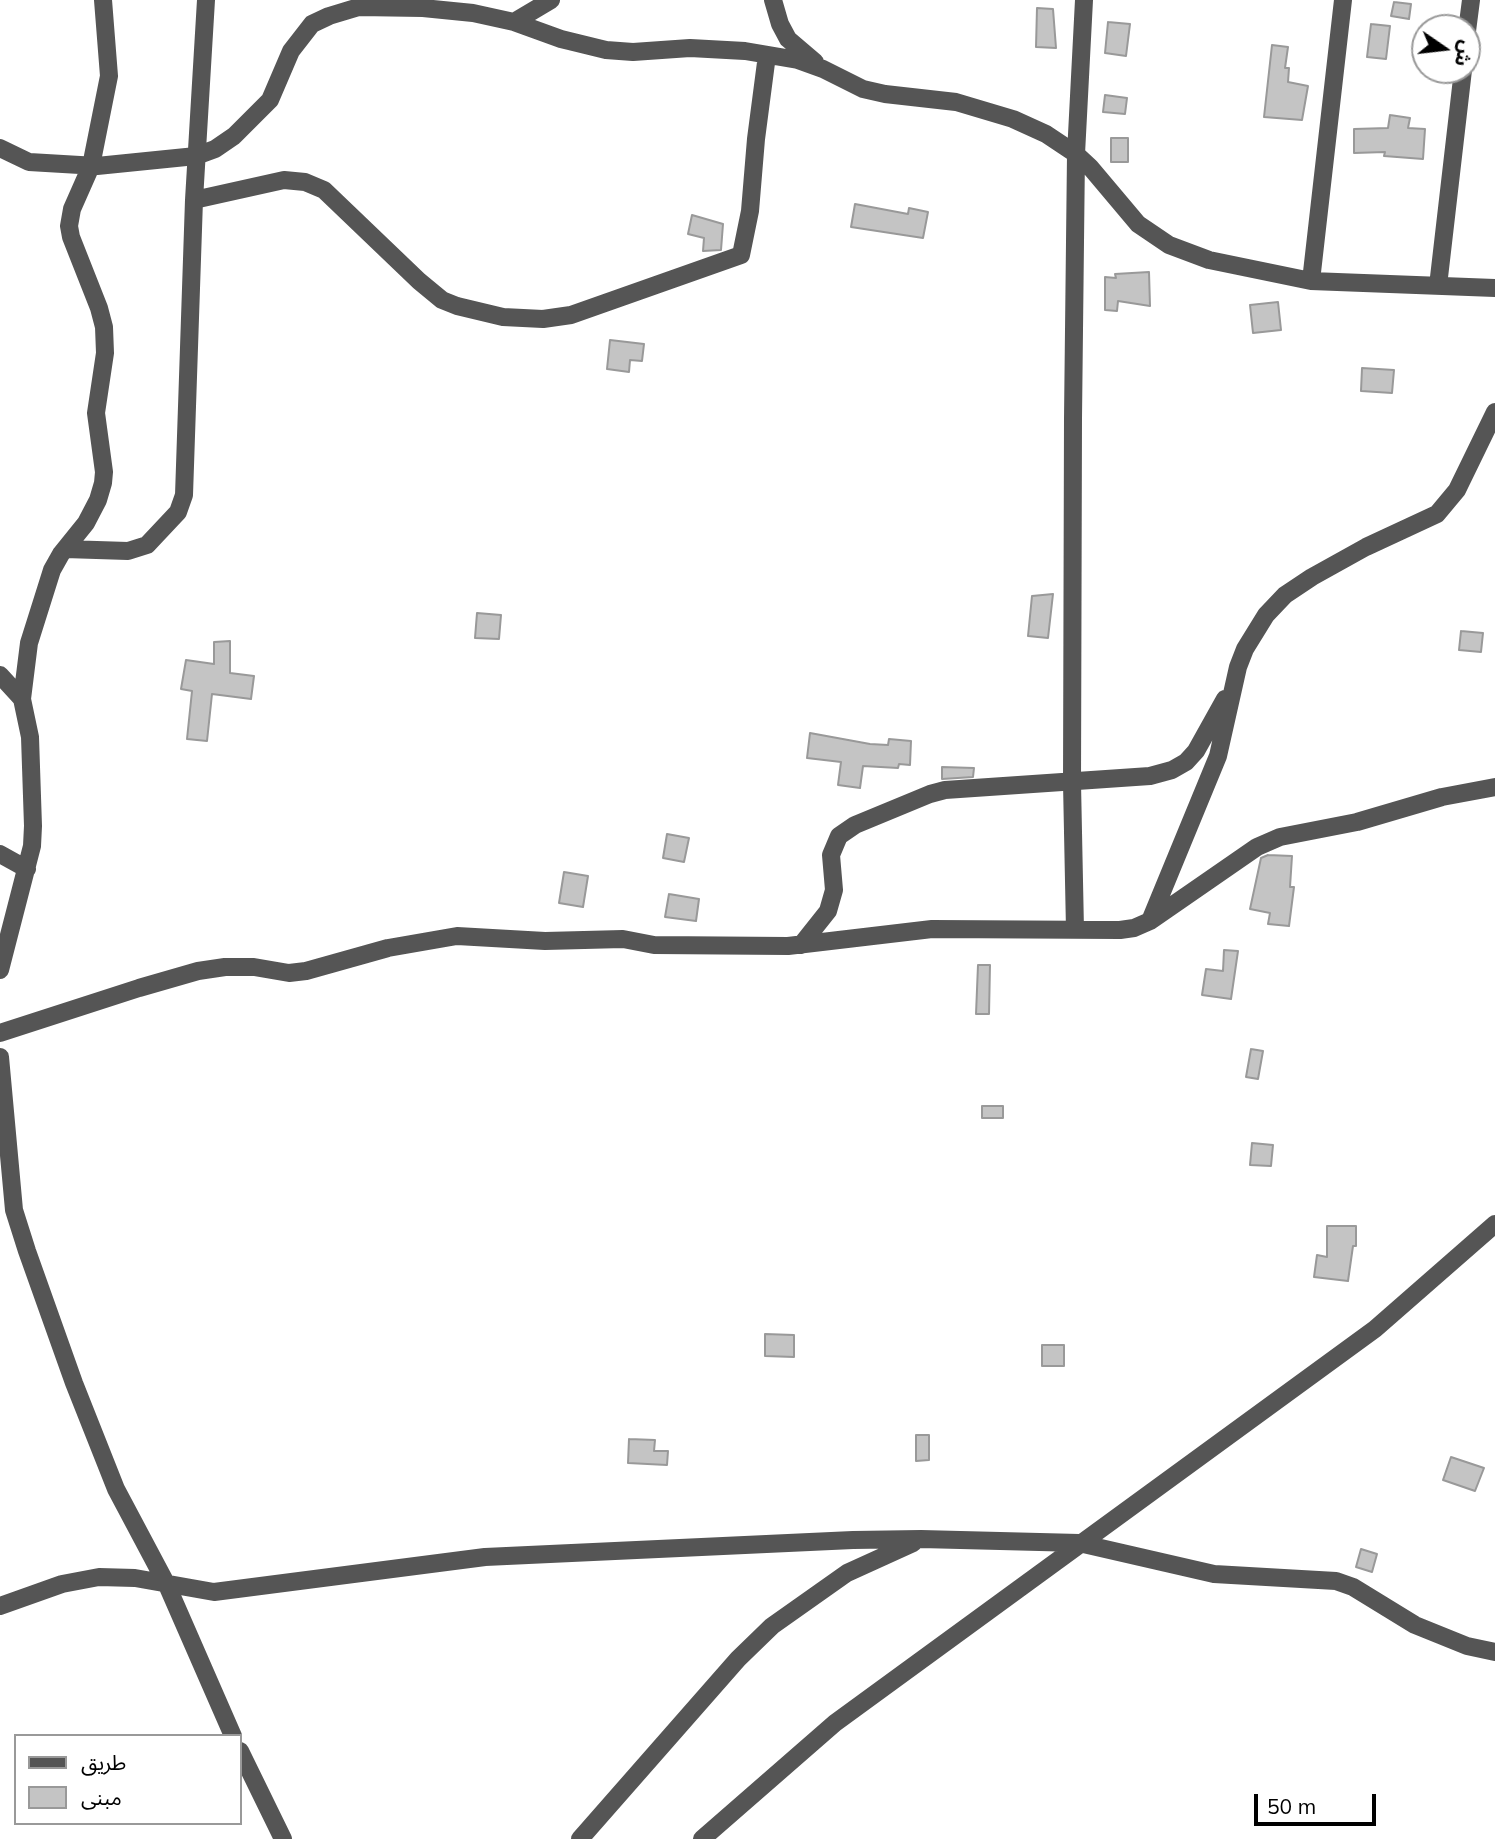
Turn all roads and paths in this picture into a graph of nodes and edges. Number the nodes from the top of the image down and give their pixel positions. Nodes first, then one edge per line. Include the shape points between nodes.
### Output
1 (103, 0) edge
2 (206, 0) edge
3 (551, 0) edge
4 (773, 0) edge
5 (1084, 0) edge
6 (1342, 0) edge
7 (463, 6) edge
8 (514, 22) junction
9 (767, 55) junction
10 (823, 68) junction
11 (1461, 84) edge
12 (0, 148) edge
13 (1076, 155) junction
14 (196, 156) junction
15 (91, 166) junction
16 (194, 200) junction
17 (1311, 281) junction
18 (1438, 286) junction
19 (1495, 288) edge
20 (1495, 412) edge
21 (65, 550) junction
22 (0, 675) edge
23 (1232, 686) junction
24 (22, 699) junction
25 (1072, 783) junction
26 (1495, 787) edge
27 (0, 854) edge
28 (27, 869) junction
29 (1150, 921) junction
30 (1075, 930) junction
31 (801, 944) junction
32 (0, 970) edge
33 (0, 1033) edge
34 (0, 1057) edge
35 (1495, 1224) edge
36 (920, 1539) junction
37 (1079, 1543) junction
38 (167, 1585) junction
39 (0, 1606) edge
40 (1495, 1652) edge
41 (232, 1734) edge
42 (242, 1755) edge
43 (283, 1839) edge
44 (580, 1839) edge
45 (702, 1839) edge

1 - 15 street via 109,76
2 - 14 street
3 - 8 street
4 - 10 street via 788,39
5 - 13 street
6 - 17 street
7 - 8 street
7 - 14 street via 359,8 312,24 291,51 270,100 234,136
8 - 9 street via 606,50 690,48
9 - 10 street
9 - 16 street via 741,254 571,315 503,317 442,300 324,190 305,182 284,180
10 - 13 street via 863,89 956,102 1013,120 1046,134
11 - 18 street
12 - 15 street via 29,162
13 - 17 street via 1138,224 1169,245 1209,260
13 - 25 street
14 - 15 street
14 - 16 street
15 - 21 street via 69,226 104,327 96,413 104,472 98,499
16 - 21 street via 184,495 178,512 147,545 128,551
17 - 18 street
18 - 19 street
20 - 23 street via 1448,503 1437,514 1366,547 1285,595 1255,632
21 - 24 street via 52,570 36,616
22 - 24 street
23 - 25 street via 1186,762 1150,776
23 - 29 street via 1218,756
24 - 28 street via 30,737 33,825
25 - 30 street
25 - 31 street via 945,790 855,825 839,836 831,855 834,890 828,911
26 - 29 street via 1280,837 1257,847
27 - 28 street
28 - 32 street
29 - 30 street via 1119,930
30 - 31 street via 932,929
31 - 33 street via 654,945 623,939 545,942 457,936 388,948 306,971 225,967 198,971
34 - 38 street via 15,1210 27,1251 116,1489
35 - 37 street via 1375,1329
36 - 37 street
36 - 38 street via 485,1557 224,1591
36 - 44 street via 847,1573 772,1626
37 - 40 street via 1214,1574 1336,1581 1415,1625
37 - 45 street via 835,1723
38 - 39 street via 99,1577 62,1584
38 - 41 street
42 - 43 street

